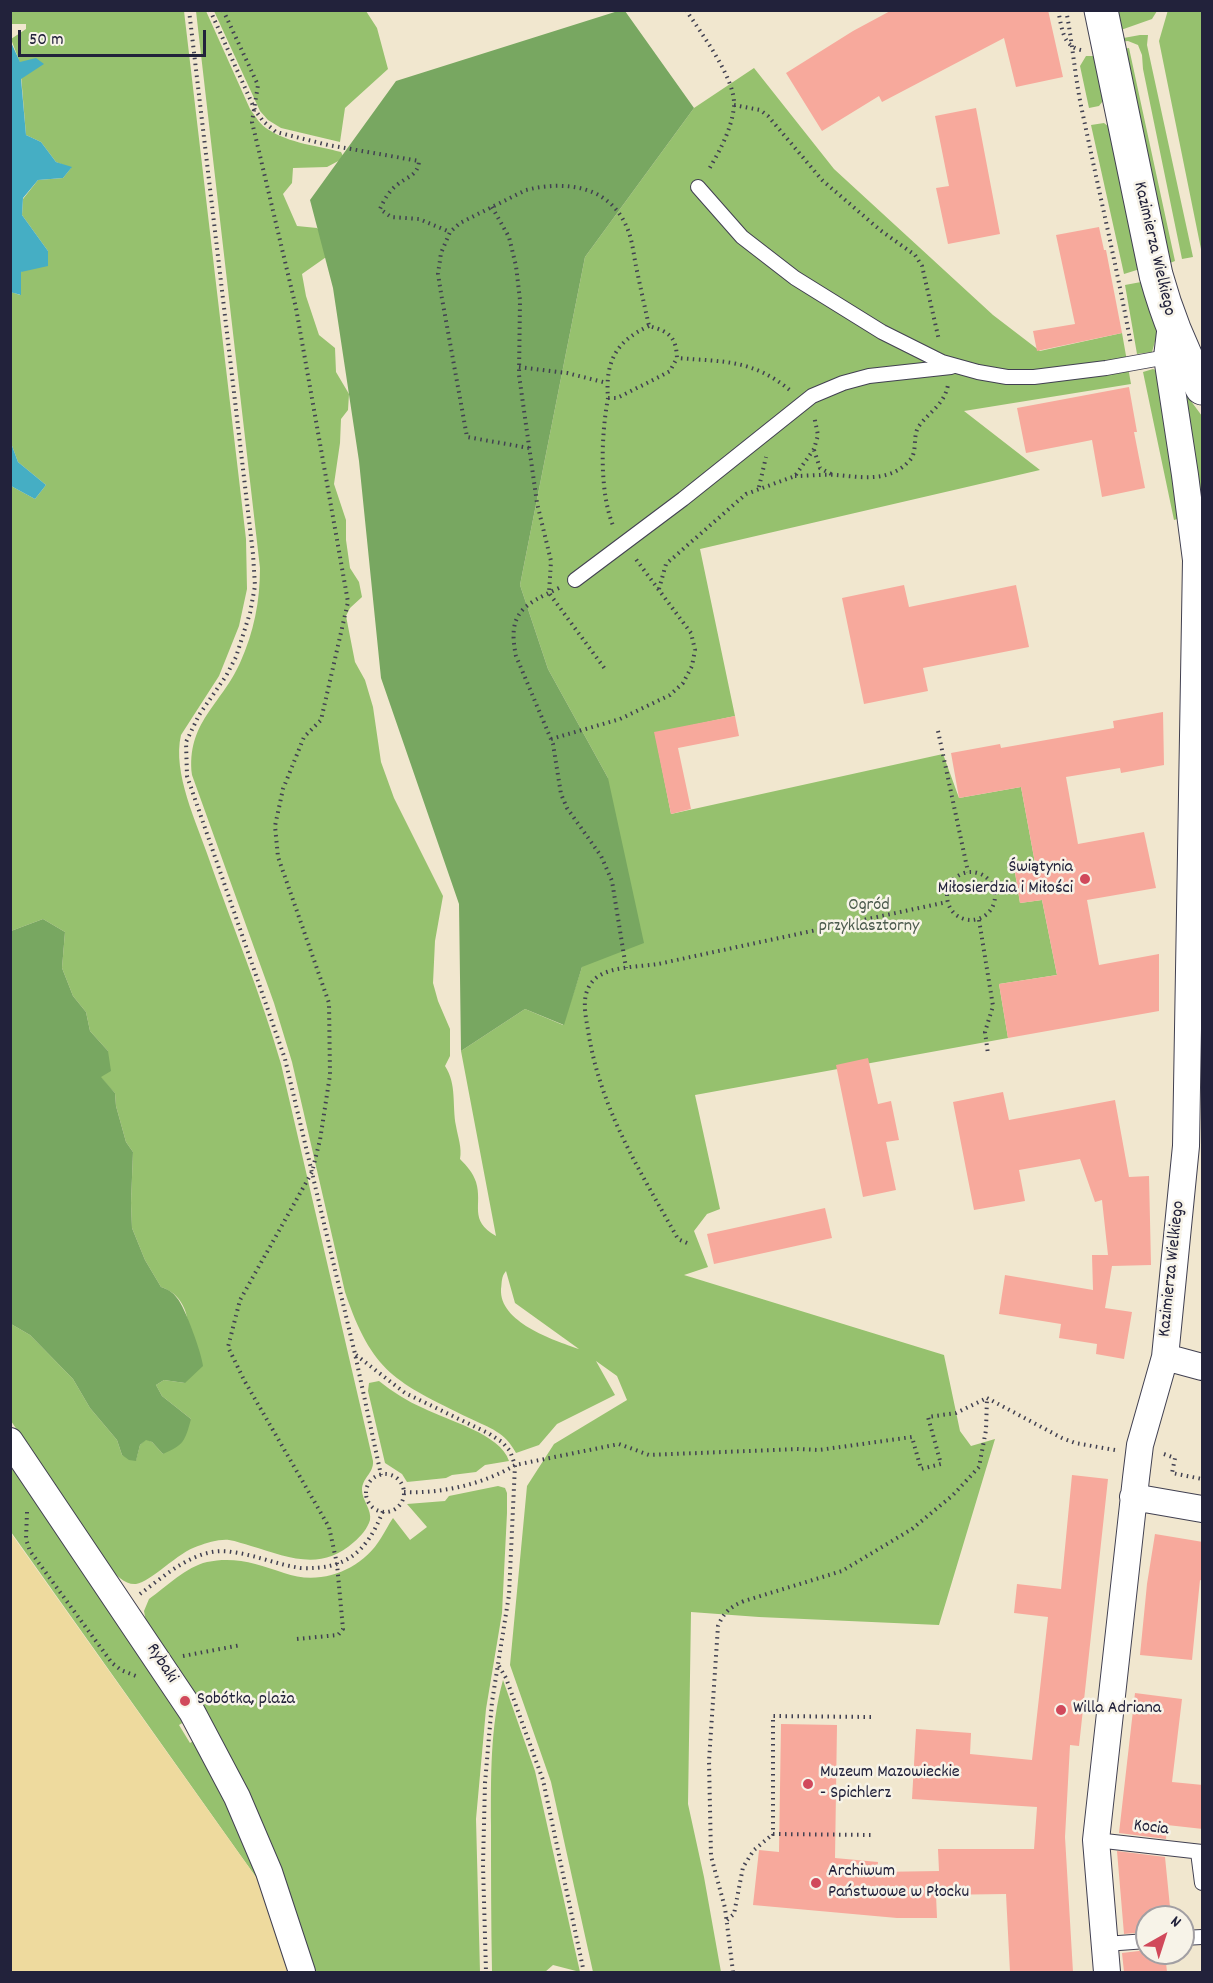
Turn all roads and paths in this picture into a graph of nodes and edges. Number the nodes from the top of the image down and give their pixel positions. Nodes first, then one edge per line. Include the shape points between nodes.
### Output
1 (189, 10) edge
2 (210, 10) edge
3 (223, 10) edge
4 (686, 10) edge
5 (1066, 10) edge
6 (1101, 10) edge
7 (734, 105) junction
8 (255, 110) junction
9 (698, 187) joint
10 (492, 207) junction
11 (450, 232) junction
12 (1171, 324) junction
13 (649, 326) junction
14 (1132, 352) dead end
15 (1167, 357) junction
16 (677, 358) junction
17 (949, 365) junction
18 (519, 367) junction
19 (607, 383) junction
20 (1203, 388) edge
21 (608, 398) junction
22 (802, 402) junction
23 (529, 448) junction
24 (814, 449) junction
25 (833, 474) junction
26 (795, 476) junction
27 (623, 543) junction
28 (1199, 558) edge
29 (575, 580) joint
30 (659, 589) junction
31 (549, 593) junction
32 (605, 669) dead end
33 (938, 731) dead end
34 (551, 739) junction
35 (968, 872) junction
36 (947, 902) junction
37 (979, 920) junction
38 (626, 968) junction
39 (988, 1054) dead end
40 (312, 1172) junction
41 (687, 1243) dead end
42 (355, 1354) junction
43 (1165, 1357) junction
44 (1203, 1367) edge
45 (987, 1398) junction
46 (10, 1441) edge
47 (1140, 1445) junction
48 (515, 1465) junction
49 (381, 1475) junction
50 (1203, 1479) edge
51 (404, 1492) junction
52 (1133, 1497) junction
53 (1203, 1509) edge
54 (383, 1511) junction
55 (337, 1564) junction
56 (123, 1606) junction
57 (297, 1639) dead end
58 (498, 1666) junction
59 (871, 1717) dead end
60 (773, 1742) junction
61 (781, 1742) dead end
62 (772, 1833) junction
63 (872, 1835) dead end
64 (1096, 1840) junction
65 (1200, 1852) edge
66 (1202, 1883) edge
67 (726, 1921) junction
68 (1135, 1942) edge
69 (1105, 1944) junction
70 (583, 1968) dead end
71 (302, 1972) edge
72 (486, 1972) edge
73 (733, 1972) edge
74 (1107, 1972) edge

1 - 40 path via 255,586 236,657 195,723 186,742 185,759 187,776 285,1059
2 - 8 path
3 - 8 path via 258,85
4 - 7 path via 721,64
5 - 14 path via 1080,103
6 - 12 street, Kazimierza Wielkiego via 1156,274
7 - 9 path via 724,141
7 - 17 path via 760,110 768,116 828,187 915,255 922,266
8 - 11 path via 276,132 419,161 415,173 398,183 380,209 391,217 419,219
8 - 40 path via 252,122 296,308 348,602 321,720 304,736 275,826 278,856 329,1003 330,1074
9 - 17 lane via 742,237 795,278 882,332
10 - 11 path
10 - 13 path via 526,190 545,186 582,189 603,197 628,230
10 - 18 path via 509,237 516,266
11 - 23 path via 438,274 467,437
12 - 15 street, Kazimierza Wielkiego
12 - 20 street
13 - 16 path via 672,337
13 - 19 path via 625,340 617,350
15 - 17 lane via 1034,377 1007,377
15 - 28 street, Kazimierza Wielkiego
16 - 21 path via 670,371 617,398
16 - 22 path via 749,365 777,380
17 - 22 lane via 869,376
17 - 25 path via 945,396 918,427 910,460 874,478
18 - 19 path
18 - 23 path
19 - 21 path
21 - 27 path via 604,422 606,501
22 - 24 path via 817,424
22 - 27 lane
23 - 31 path via 551,561
24 - 25 path via 820,468
24 - 26 path
25 - 26 path
26 - 30 path via 746,494 666,564
27 - 29 lane
27 - 30 path
28 - 43 street, Kazimierza Wielkiego via 1186,1146
29 - 31 path
30 - 34 path via 691,633 695,650 683,682 670,695 620,719
31 - 32 path
31 - 34 path via 523,608 516,617 513,641
33 - 35 path
34 - 38 path via 567,808 588,836 612,881
35 - 36 path via 954,879
35 - 37 path via 984,875 996,895 992,910
36 - 37 path via 963,919
36 - 38 path
37 - 39 path via 993,1005 985,1032
38 - 41 path via 596,978 589,987 584,1008 589,1041 613,1119 678,1239
40 - 42 path
40 - 55 path via 240,1300 228,1347 329,1527
42 - 48 path via 405,1394 502,1442
42 - 49 path
43 - 44 street
43 - 47 street, Kazimierza Wielkiego
45 - 47 path via 1075,1443 1119,1451 1122,1441
45 - 48 path via 956,1413 928,1418 941,1464 921,1469 912,1437 819,1450 649,1455 619,1444
45 - 67 path via 979,1467 912,1529 842,1571 744,1601 723,1614 718,1626 710,1761 711,1857
46 - 56 street, Rybaki
47 - 50 path via 1175,1458 1172,1473
47 - 52 street, Kazimierza Wielkiego
48 - 51 path via 480,1481 424,1493
48 - 58 path via 509,1595
49 - 51 path via 397,1478
49 - 54 path via 370,1482 367,1494 372,1506
51 - 54 path via 398,1507
52 - 53 street
52 - 64 street, Kazimierza Wielkiego
54 - 55 path via 361,1550
55 - 56 path via 302,1568 220,1550 180,1564
55 - 57 path via 343,1629 338,1635
56 - 71 street, Rybaki via 192,1712 237,1797 269,1872
58 - 70 path via 506,1678 543,1780
58 - 72 path via 485,1783
59 - 60 path via 773,1716
60 - 61 path
60 - 62 path
62 - 63 path
62 - 67 path via 743,1867 734,1914
64 - 65 lane, Kocia
64 - 69 street, Kazimierza Wielkiego
65 - 66 lane
67 - 73 path
68 - 69 lane
69 - 74 street, Kazimierza Wielkiego

